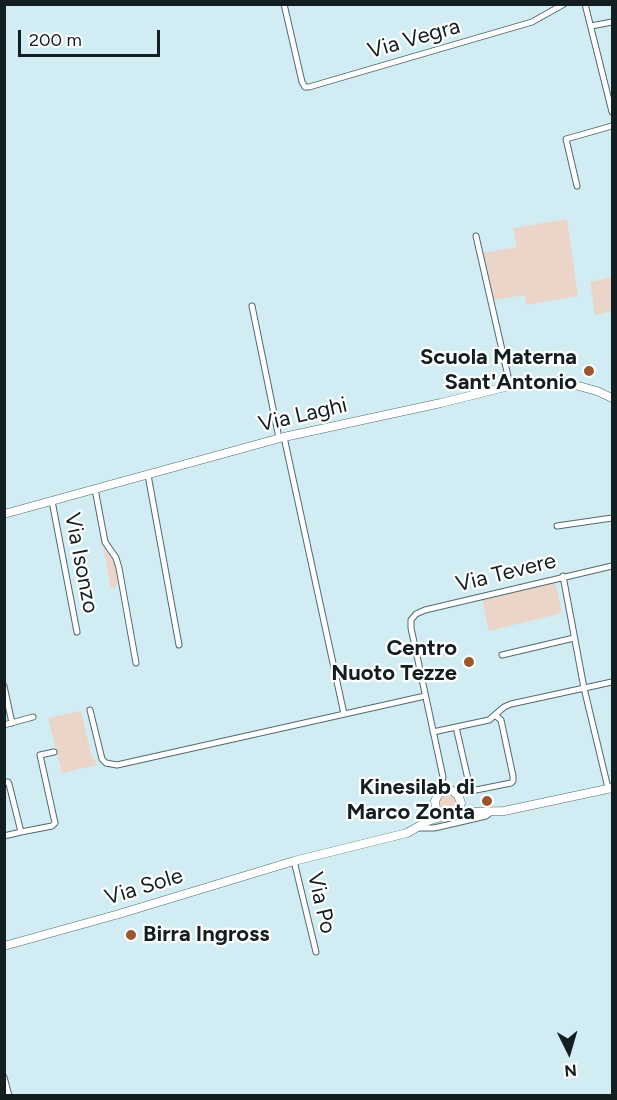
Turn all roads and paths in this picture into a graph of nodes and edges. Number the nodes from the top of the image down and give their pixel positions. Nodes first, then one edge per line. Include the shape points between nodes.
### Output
1 (284, 4) edge
2 (564, 4) edge
3 (585, 4) edge
4 (612, 21) edge
5 (591, 26) junction
6 (612, 112) edge
7 (612, 126) edge
8 (577, 186) dead end
9 (476, 236) dead end
10 (252, 306) dead end
11 (510, 385) junction
12 (612, 398) edge
13 (282, 438) junction
14 (148, 475) junction
15 (95, 489) junction
16 (52, 501) junction
17 (4, 514) edge
18 (612, 518) edge
19 (557, 526) dead end
20 (612, 566) edge
21 (563, 576) junction
22 (77, 632) dead end
23 (574, 638) junction
24 (179, 645) dead end
25 (502, 655) dead end
26 (136, 663) dead end
27 (612, 682) edge
28 (4, 686) edge
29 (584, 688) junction
30 (425, 696) junction
31 (90, 710) dead end
32 (344, 714) junction
33 (496, 716) junction
34 (33, 717) dead end
35 (12, 723) junction
36 (4, 725) edge
37 (456, 727) junction
38 (433, 732) junction
39 (54, 752) dead end
40 (442, 777) junction
41 (4, 782) edge
42 (610, 788) edge
43 (451, 790) junction
44 (439, 793) junction
45 (460, 799) junction
46 (435, 805) junction
47 (480, 812) junction
48 (491, 812) junction
49 (457, 813) junction
50 (444, 816) junction
51 (419, 826) junction
52 (21, 832) junction
53 (4, 836) edge
54 (294, 861) junction
55 (4, 946) edge
56 (316, 952) dead end
57 (4, 1077) edge
58 (9, 1095) edge

1 - 2 street, Via Vegra via 305,87 532,22
3 - 5 street
4 - 5 street
5 - 6 street
7 - 8 street via 566,139
9 - 11 street
10 - 13 street
11 - 12 main road, Via Laghi via 560,381
11 - 13 main road, Via Laghi
13 - 14 main road, Via Laghi
13 - 32 street
14 - 15 main road, Via Laghi
14 - 24 street
15 - 16 main road, Via Laghi
15 - 26 street via 105,542 119,568
16 - 17 main road, Via Laghi
16 - 22 street, Via Isonzo
18 - 19 street
20 - 21 street, Via Tevere
21 - 23 street
21 - 30 street, Via Tevere via 416,614 411,628
23 - 25 street
23 - 29 street
27 - 29 street
28 - 35 street
29 - 33 street via 511,704
29 - 42 street
30 - 32 street
30 - 38 street
31 - 32 street via 102,759 117,765
33 - 37 street
33 - 37 street via 501,720 513,776 511,783 470,788
34 - 35 street
35 - 36 street
37 - 38 street
38 - 40 street
39 - 52 street via 40,756 56,823
40 - 43 street
40 - 44 street
41 - 52 street via 9,784
42 - 48 main road
43 - 44 main road
43 - 45 main road
44 - 46 main road
45 - 47 main road
45 - 49 main road
46 - 50 main road
46 - 51 main road
47 - 48 main road
47 - 49 main road
48 - 51 street via 434,828
49 - 50 main road
50 - 51 main road, Via Sole
51 - 54 main road, Via Sole via 407,833
52 - 53 street
54 - 55 main road, Via Sole
54 - 56 street, Via Po
57 - 58 street

